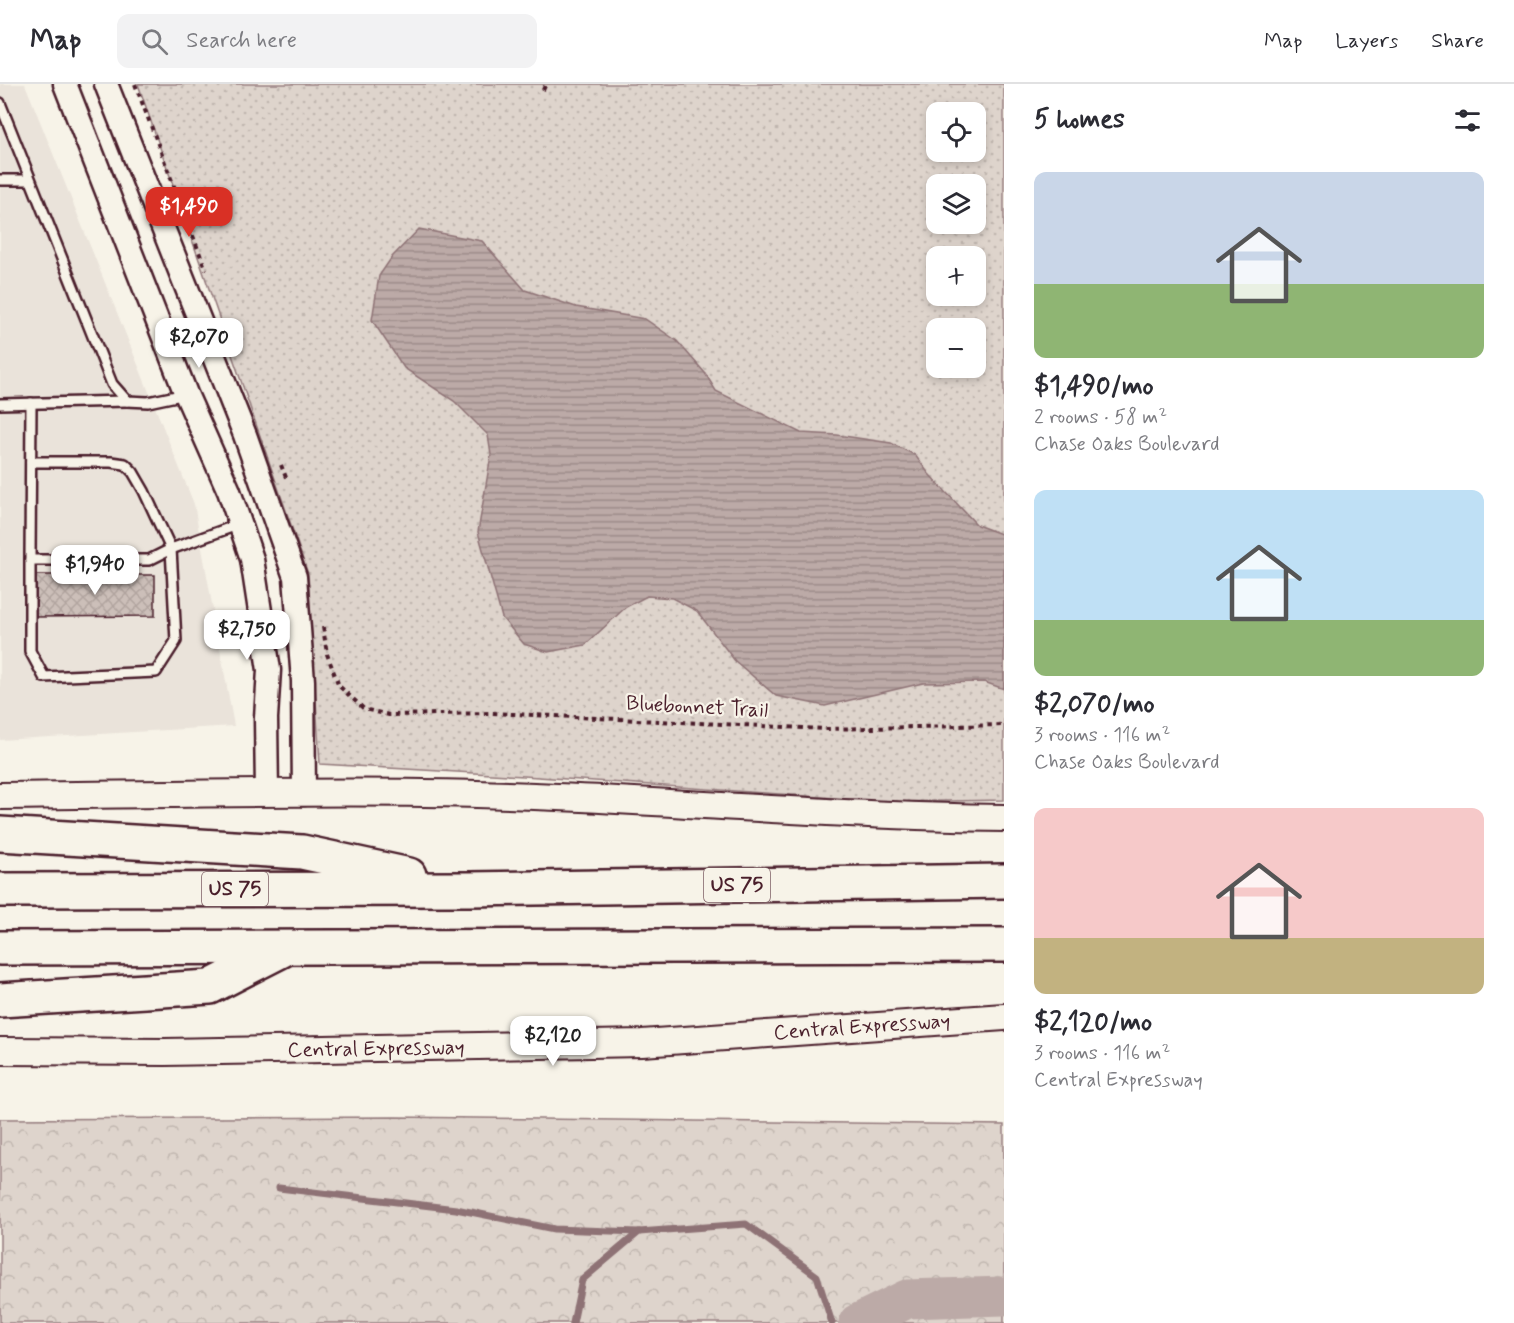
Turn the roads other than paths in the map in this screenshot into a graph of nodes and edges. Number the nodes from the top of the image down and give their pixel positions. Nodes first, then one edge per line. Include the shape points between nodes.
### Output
1 (65, 84) edge
2 (106, 84) edge
3 (0, 104) edge
4 (0, 180) edge
5 (30, 180) junction
6 (224, 382) junction
7 (186, 394) junction
8 (127, 401) junction
9 (32, 403) junction
10 (0, 404) edge
11 (31, 462) junction
12 (240, 524) junction
13 (171, 549) junction
14 (30, 560) junction
15 (267, 794) junction
16 (304, 794) junction
17 (0, 796) edge
18 (1004, 818) edge
19 (0, 834) edge
20 (1004, 881) edge
21 (470, 889) junction
22 (0, 890) edge
23 (1004, 945) edge
24 (286, 947) junction
25 (0, 948) edge
26 (0, 1000) edge
27 (1004, 1017) edge
28 (0, 1051) edge

1 - 7 street
2 - 6 street
3 - 5 lane
4 - 5 lane
5 - 8 lane via 112,384
6 - 7 street
6 - 16 street via 295,577 303,681
7 - 8 lane via 148,402
7 - 12 street
8 - 9 lane
9 - 10 lane
9 - 11 lane
11 - 13 lane via 125,464 144,491
11 - 14 lane
12 - 13 lane
12 - 15 street via 252,559 269,670
13 - 14 lane via 149,560
13 - 14 lane via 176,641 156,672 44,677 30,651
15 - 16 main road
15 - 17 main road
16 - 18 main road via 521,796 891,816
19 - 21 highway via 302,852
20 - 21 highway, US 75
21 - 22 highway, US 75
23 - 24 highway
24 - 25 highway
24 - 26 highway via 210,987
27 - 28 main road, Central Expressway via 642,1043 165,1052

